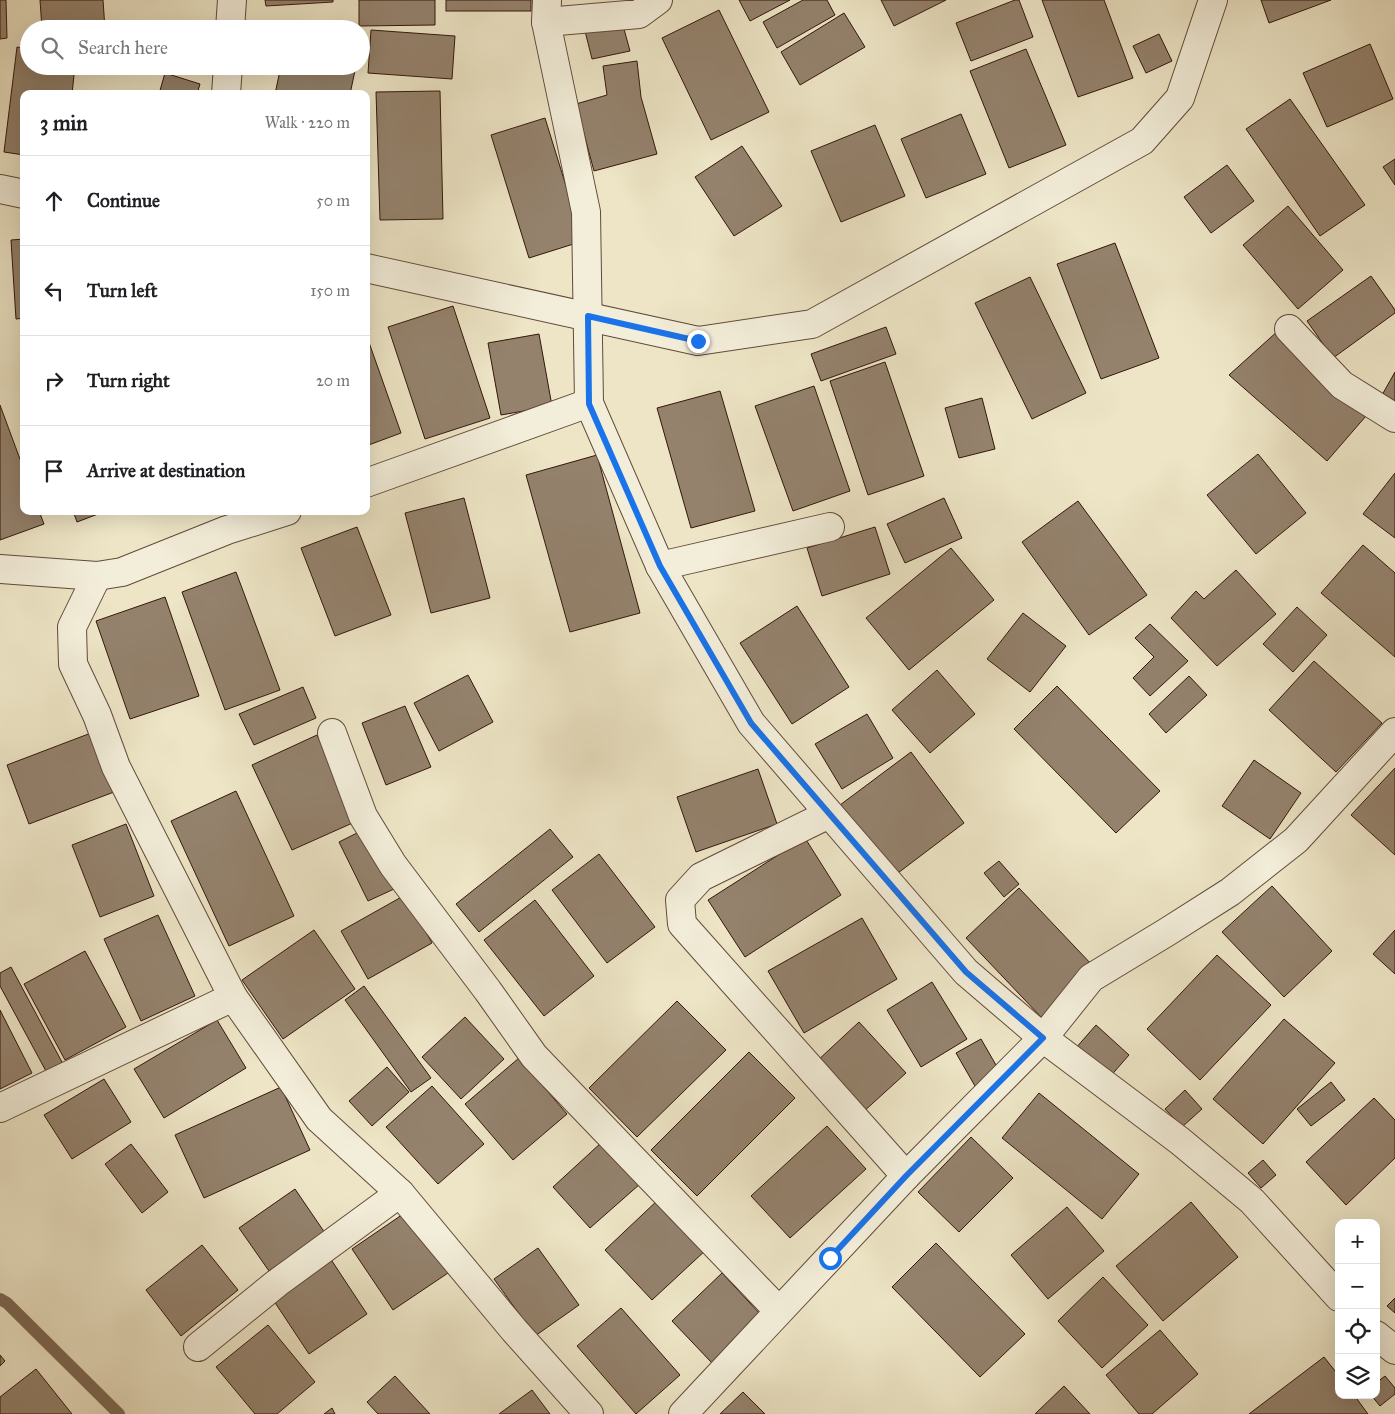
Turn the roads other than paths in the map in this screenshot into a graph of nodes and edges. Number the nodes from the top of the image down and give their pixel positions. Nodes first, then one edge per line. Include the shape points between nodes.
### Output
1 (232, 0) edge
2 (658, 0) edge
3 (1213, 0) edge
4 (547, 11) edge
5 (231, 20) edge
6 (227, 75) edge
7 (226, 90) edge
8 (0, 189) edge
9 (20, 193) edge
10 (370, 269) edge
11 (588, 316) junction
12 (1289, 328) dead end
13 (589, 404) junction
14 (1395, 418) edge
15 (370, 482) edge
16 (260, 515) edge
17 (226, 520) edge
18 (830, 527) dead end
19 (660, 566) junction
20 (0, 569) edge
21 (97, 576) junction
22 (1395, 732) edge
23 (332, 733) dead end
24 (829, 814) junction
25 (233, 997) junction
26 (1043, 1038) junction
27 (0, 1108) edge
28 (906, 1176) junction
29 (400, 1193) junction
30 (1335, 1293) edge
31 (778, 1310) junction
32 (1380, 1338) edge
33 (198, 1347) dead end
34 (1395, 1350) edge
35 (589, 1414) edge
36 (683, 1414) edge

1 - 5 street
2 - 4 street via 639,14
3 - 11 street via 1180,98 1142,141 812,324 698,341
4 - 11 street via 586,212
6 - 7 street
8 - 9 street
10 - 11 street
11 - 13 street
12 - 14 street via 1342,385
13 - 15 street
13 - 19 street
16 - 17 street
17 - 21 street via 122,572
18 - 19 street
19 - 24 street via 751,723
20 - 21 street
21 - 25 street via 72,627 73,664 116,767
22 - 26 street via 1296,840 1230,892 1091,978
23 - 31 street via 363,816 393,865 534,1056
24 - 26 street via 966,972
24 - 28 street via 701,877 680,900 682,924
25 - 27 street
25 - 29 street via 319,1119
26 - 28 street
26 - 30 street via 1180,1141 1252,1201
28 - 31 street
29 - 33 street via 276,1283
29 - 35 street
31 - 36 street
32 - 34 street

